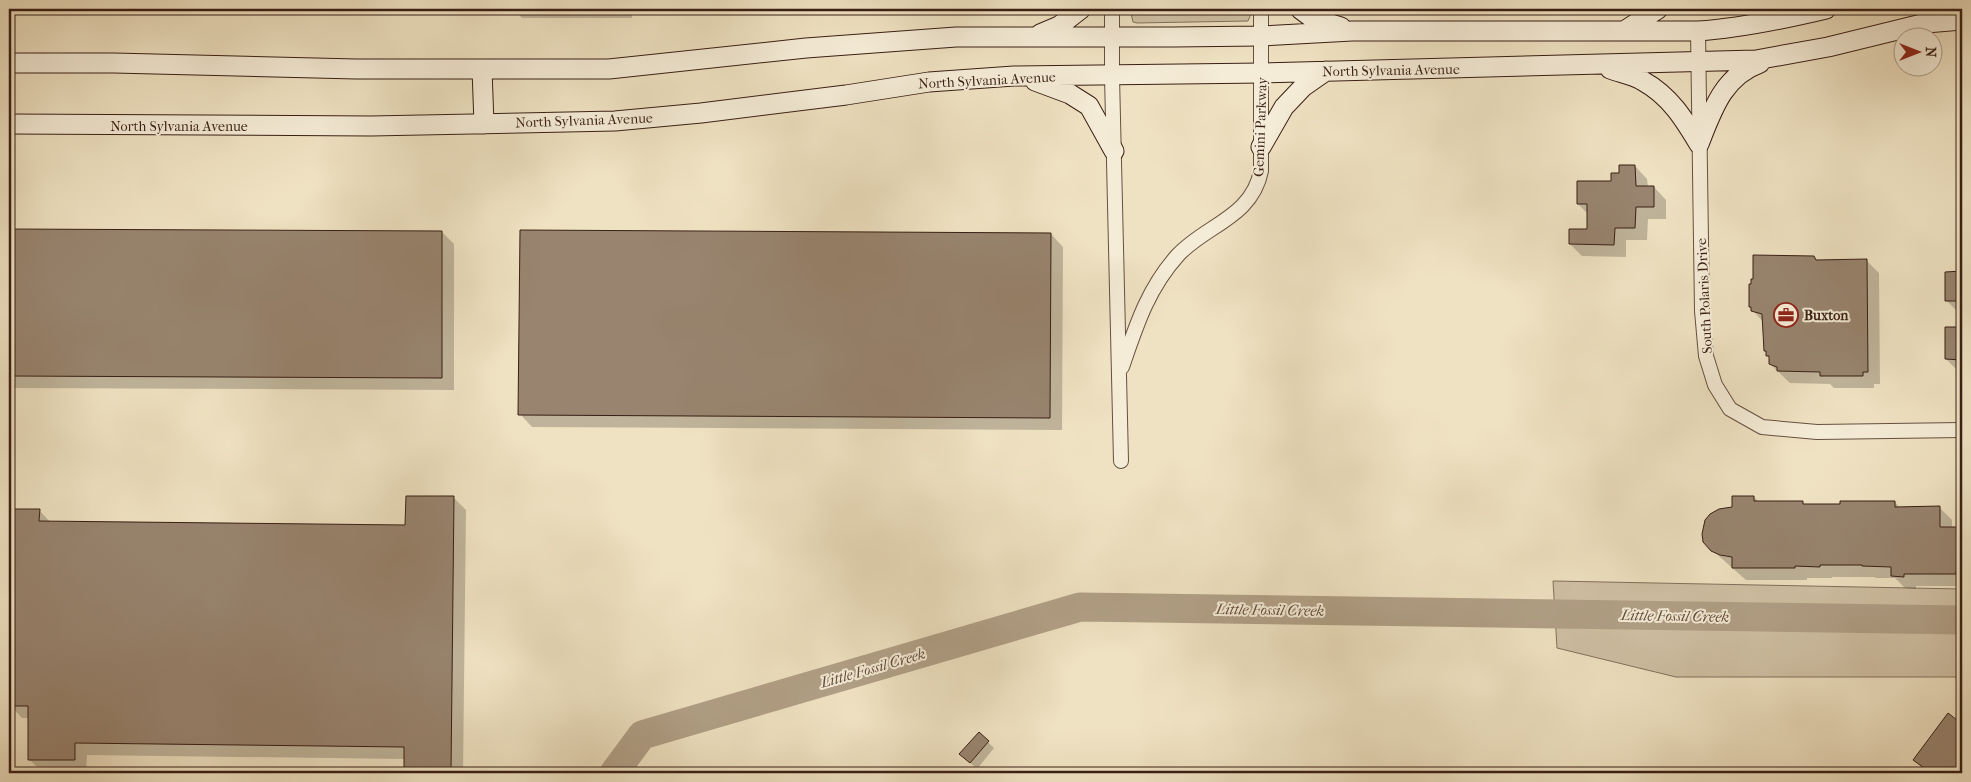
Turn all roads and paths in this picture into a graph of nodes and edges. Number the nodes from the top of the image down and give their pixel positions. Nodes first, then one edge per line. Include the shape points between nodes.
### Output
1 (1081, 9) edge
2 (1112, 9) edge
3 (1261, 9) edge
4 (1300, 9) edge
5 (1658, 9) edge
6 (1758, 9) edge
7 (1826, 9) edge
8 (1962, 20) edge
9 (1779, 21) junction
10 (1352, 31) junction
11 (1624, 31) junction
12 (1698, 31) junction
13 (1261, 36) junction
14 (1112, 37) junction
15 (1031, 38) junction
16 (1778, 56) junction
17 (1698, 62) junction
18 (9, 63) edge
19 (1595, 65) junction
20 (482, 69) junction
21 (1326, 71) junction
22 (1262, 73) junction
23 (1014, 76) junction
24 (1112, 76) junction
25 (9, 124) edge
26 (484, 124) junction
27 (1699, 144) junction
28 (1261, 147) junction
29 (1114, 152) junction
30 (1119, 375) junction
31 (1962, 430) edge
32 (1120, 461) dead end

1 - 15 main road via 1059,26
2 - 14 street, Gemini Parkway
3 - 13 street, Gemini Parkway
4 - 10 main road via 1312,18
5 - 11 main road
6 - 9 main road
7 - 9 main road
8 - 16 main road, North Sylvania Avenue via 1926,23
9 - 12 main road
10 - 11 main road
10 - 13 main road
11 - 12 main road
12 - 17 street, South Polaris Drive
13 - 14 main road
13 - 22 street, Gemini Parkway
14 - 15 main road
14 - 24 street, Gemini Parkway
15 - 20 main road via 956,38 806,48 609,69
16 - 17 main road, North Sylvania Avenue
16 - 27 main road via 1750,66 1732,79 1715,103
17 - 19 main road, North Sylvania Avenue
17 - 27 street, South Polaris Drive
18 - 20 main road
19 - 21 main road, North Sylvania Avenue
19 - 27 main road via 1642,80 1667,98 1682,115
20 - 26 main road
21 - 22 main road, North Sylvania Avenue
21 - 28 main road via 1303,87 1284,107
22 - 24 main road, North Sylvania Avenue
22 - 28 street, Gemini Parkway
23 - 24 main road, North Sylvania Avenue
23 - 26 main road, North Sylvania Avenue via 929,82 682,115 615,121
23 - 29 main road via 1053,87 1089,106
24 - 29 street, Gemini Parkway
25 - 26 main road, North Sylvania Avenue
27 - 31 street, South Polaris Drive via 1702,311 1706,356 1715,385 1730,409 1762,427 1780,429 1817,432
28 - 30 street, Gemini Parkway via 1258,185 1246,203 1179,254 1160,277 1144,306
29 - 30 street, Gemini Parkway
30 - 32 street, Gemini Parkway

